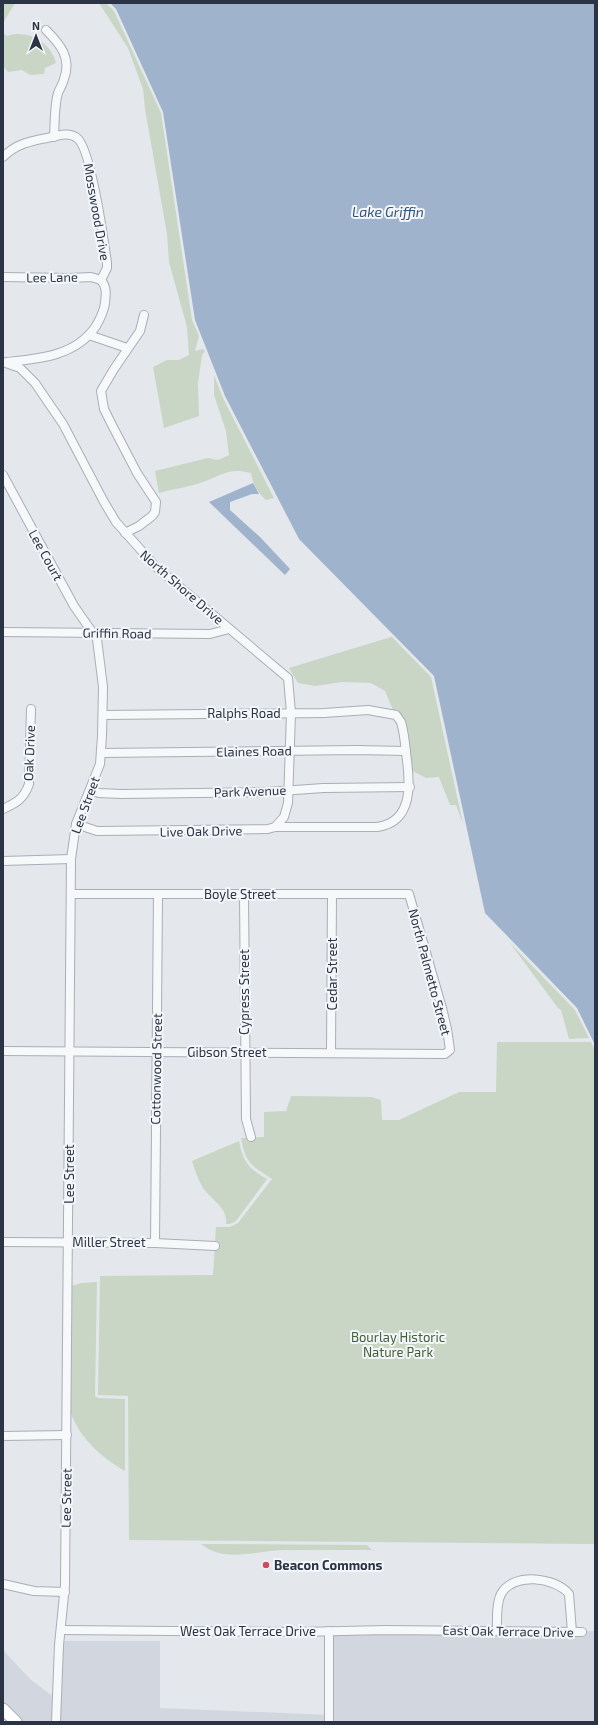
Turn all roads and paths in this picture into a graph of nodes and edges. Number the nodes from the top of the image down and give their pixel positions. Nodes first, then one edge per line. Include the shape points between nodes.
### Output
1 (46, 30) dead end
2 (54, 137) junction
3 (3, 157) edge
4 (3, 277) edge
5 (101, 280) junction
6 (144, 315) dead end
7 (89, 335) junction
8 (127, 348) junction
9 (3, 362) edge
10 (3, 475) edge
11 (125, 533) junction
12 (229, 629) junction
13 (3, 632) edge
14 (92, 634) junction
15 (31, 709) dead end
16 (291, 713) junction
17 (103, 715) junction
18 (290, 751) junction
19 (406, 751) junction
20 (101, 753) junction
21 (410, 787) junction
22 (90, 790) junction
23 (288, 790) junction
24 (3, 809) edge
25 (76, 824) junction
26 (275, 827) junction
27 (71, 859) junction
28 (3, 860) edge
29 (71, 894) junction
30 (244, 894) junction
31 (332, 894) junction
32 (409, 894) joint
33 (158, 895) junction
34 (450, 1050) joint
35 (3, 1051) edge
36 (70, 1051) junction
37 (157, 1052) junction
38 (244, 1052) junction
39 (331, 1053) junction
40 (251, 1137) dead end
41 (3, 1242) edge
42 (69, 1242) junction
43 (154, 1242) junction
44 (215, 1246) dead end
45 (3, 1436) edge
46 (67, 1436) junction
47 (3, 1584) edge
48 (65, 1592) junction
49 (60, 1630) junction
50 (434, 1630) joint
51 (329, 1631) junction
52 (496, 1631) junction
53 (572, 1632) junction
54 (582, 1632) dead end
55 (3, 1709) edge
56 (16, 1722) edge
57 (56, 1722) edge
58 (328, 1722) edge

1 - 2 street via 62,47 67,62 65,78 58,92
2 - 3 street, Mosswood Drive via 20,144
2 - 5 street, Mosswood Drive via 74,136 84,146 107,263
4 - 5 street, Lee Lane via 91,276
5 - 7 street, Mosswood Drive via 106,291 105,307
6 - 8 street via 140,331
7 - 8 street
7 - 9 street, Mosswood Drive via 76,345 54,355
8 - 11 street via 104,385 102,402 156,507 148,520
9 - 11 street, North Shore Drive via 20,368 35,383 63,424 104,502
10 - 14 street, Lee Court via 71,601
11 - 12 street, North Shore Drive via 156,567
12 - 14 street, Griffin Road via 210,634
12 - 16 street, North Shore Drive via 288,678
13 - 14 street, Griffin Road
14 - 17 street, Lee Street via 97,639 101,668
15 - 24 street, Oak Drive via 29,784 19,801
16 - 17 street, Ralphs Road
16 - 18 street, North Shore Drive
16 - 19 street, Ralphs Road via 368,710 396,715 401,722
17 - 20 street, Lee Street
18 - 19 street, Elaines Road
18 - 20 street, Elaines Road
18 - 23 street, North Shore Drive
19 - 21 street
20 - 22 street, Lee Street via 100,764
21 - 23 street, Park Avenue
21 - 26 street, Live Oak Drive via 404,808 397,817 377,827
22 - 23 street, Park Avenue via 121,794
22 - 25 street, Lee Street
23 - 26 street, North Shore Drive via 286,810
25 - 26 street, Live Oak Drive via 97,832 268,830
25 - 27 street, Lee Street
27 - 28 street
27 - 29 street, Lee Street
29 - 33 street, Boyle Street
29 - 36 street, Lee Street
30 - 31 street, Boyle Street
30 - 33 street, Boyle Street
30 - 38 street, Cypress Street
31 - 32 street, Boyle Street
31 - 39 street, Cedar Street
32 - 34 street, North Palmetto Street via 442,1008
33 - 37 street, Cottonwood Street
34 - 39 street, Gibson Street via 445,1054
35 - 36 street, Gibson Street
36 - 37 street, Gibson Street
36 - 42 street, Lee Street
37 - 38 street, Gibson Street
37 - 43 street, Cottonwood Street
38 - 39 street, Gibson Street
38 - 40 street, Cypress Street via 246,1119
41 - 42 street, Miller Street
42 - 43 street, Miller Street
42 - 46 street, Lee Street
43 - 44 street, Miller Street
45 - 46 street
46 - 48 street, Lee Street
47 - 48 street via 28,1591
48 - 49 street, Lee Street
49 - 51 street, West Oak Terrace Drive
49 - 57 street, Lee Street
50 - 51 street, West Oak Terrace Drive
50 - 52 street, East Oak Terrace Drive
51 - 58 street
52 - 53 street, East Oak Terrace Drive
52 - 53 street via 499,1601 507,1586 533,1580 552,1582 569,1594
53 - 54 street, East Oak Terrace Drive
55 - 56 main road

